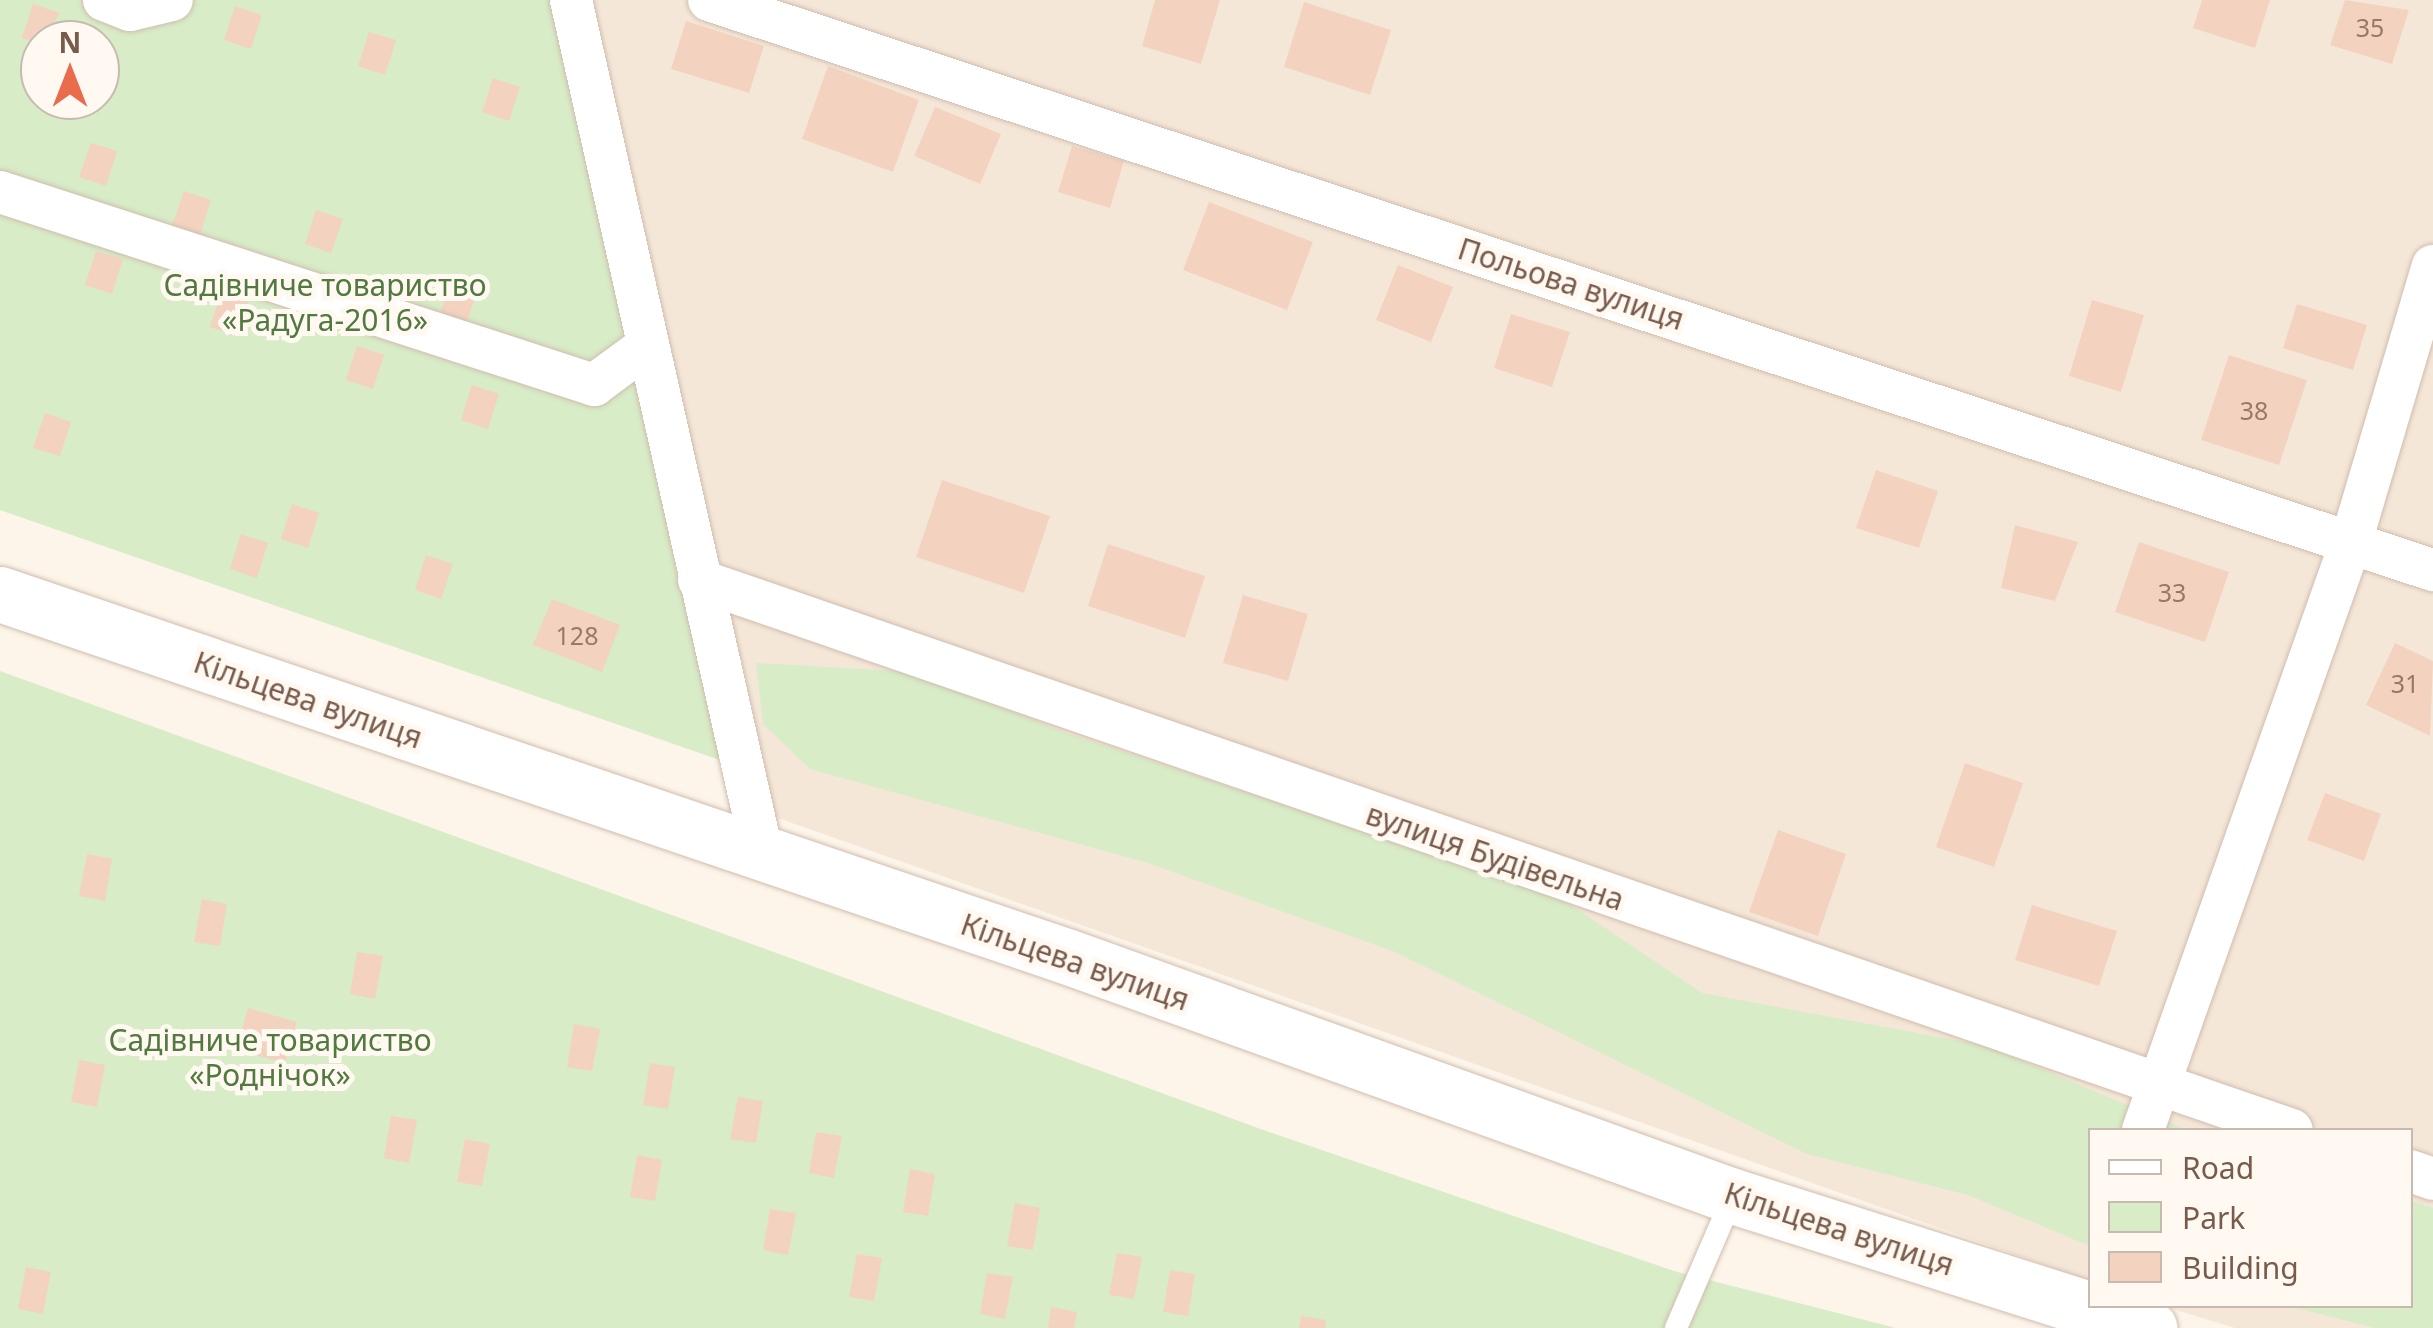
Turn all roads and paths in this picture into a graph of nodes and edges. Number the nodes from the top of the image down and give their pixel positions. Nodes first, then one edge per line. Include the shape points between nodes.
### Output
1 (104, 0) edge
2 (172, 0) edge
3 (709, 0) edge
4 (571, 1) edge
5 (0, 192) edge
6 (2433, 266) edge
7 (648, 346) junction
8 (2351, 542) junction
9 (2433, 570) edge
10 (699, 580) junction
11 (0, 594) edge
12 (763, 856) junction
13 (2159, 1085) junction
14 (2143, 1128) edge
15 (2286, 1128) edge
16 (1733, 1196) junction
17 (2083, 1304) edge
18 (2094, 1308) edge
19 (1676, 1328) edge
20 (2150, 1328) edge

1 - 2 street via 130,10
3 - 8 street, Польова вулиця
4 - 7 street
5 - 7 street via 594,385
6 - 8 street
7 - 10 street
8 - 9 street, Польова вулиця
8 - 13 street
10 - 12 street
10 - 13 street, вулиця Будівельна
11 - 12 main road, Кільцева вулиця
12 - 16 main road, Кільцева вулиця
13 - 14 street
13 - 15 street, вулиця Будівельна
16 - 17 main road, Кільцева вулиця
16 - 19 lane
18 - 20 main road, Кільцева вулиця

